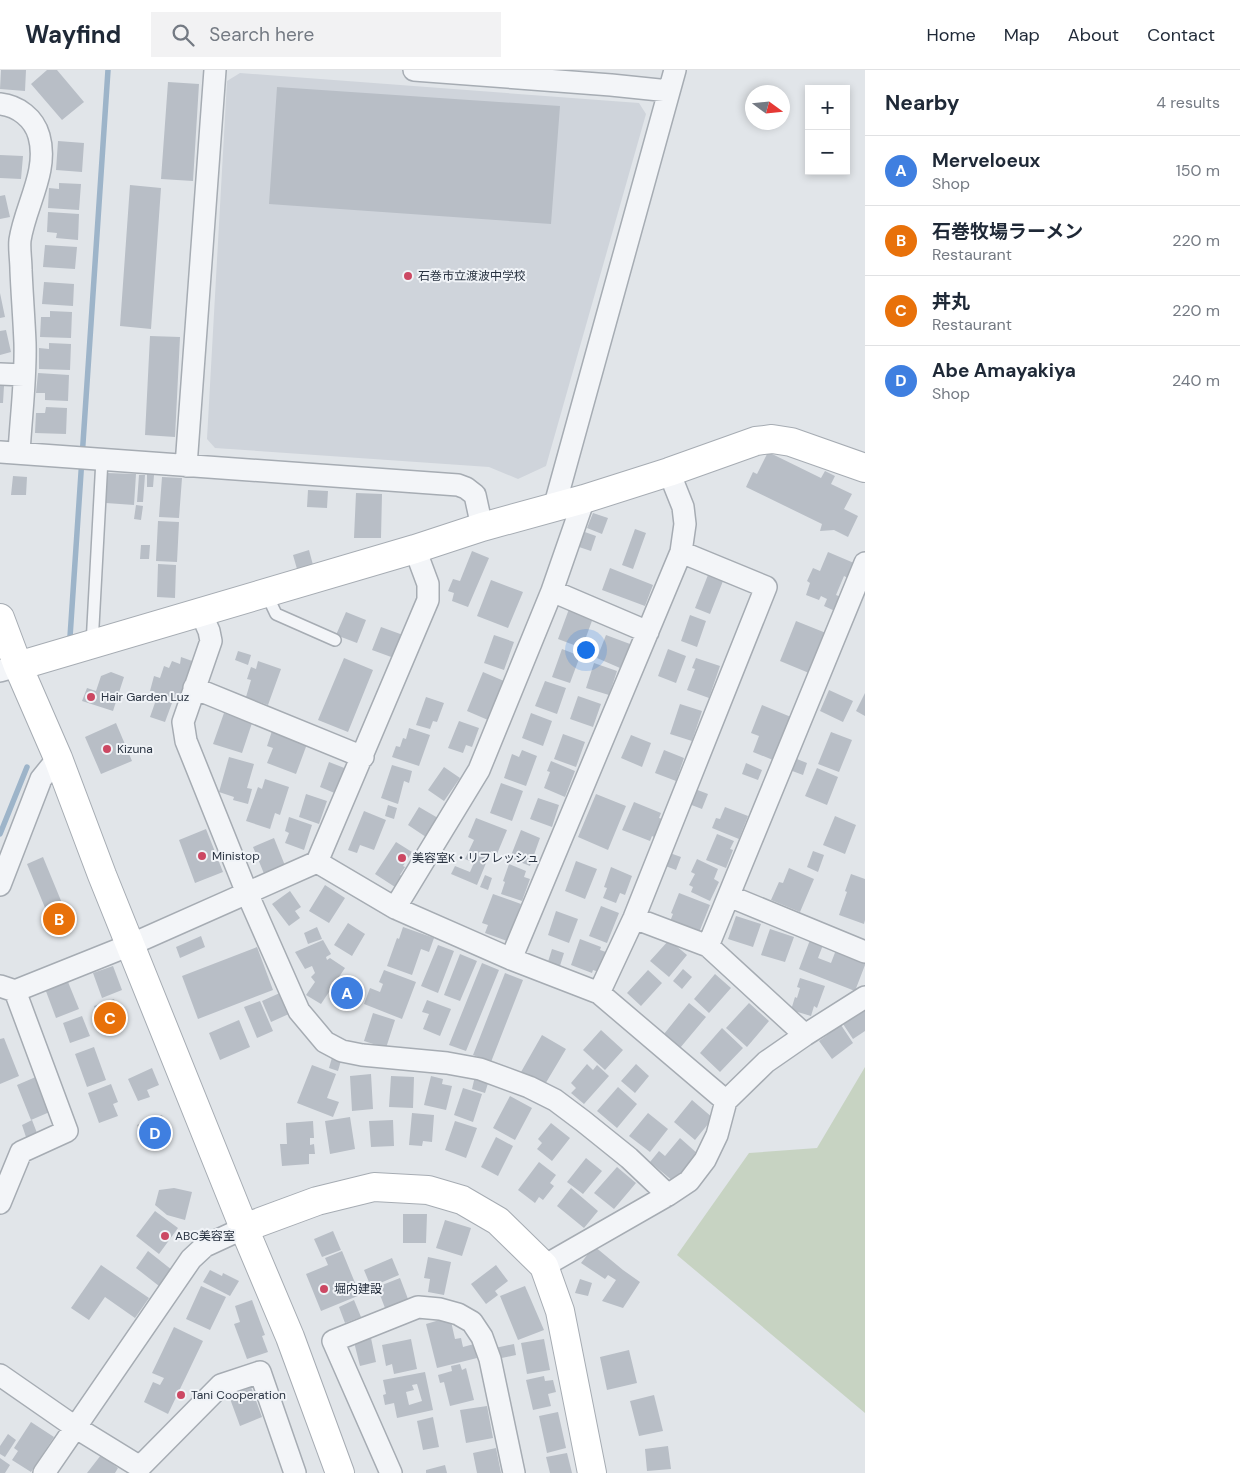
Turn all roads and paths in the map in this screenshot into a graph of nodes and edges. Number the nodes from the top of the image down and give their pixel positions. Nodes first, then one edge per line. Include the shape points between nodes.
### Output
1 (215, 70) edge
2 (414, 70) edge
3 (675, 70) edge
4 (669, 91) junction
5 (0, 104) edge
6 (0, 374) edge
7 (24, 375) junction
8 (9, 453) edge
9 (98, 459) junction
10 (186, 466) junction
11 (865, 468) edge
12 (669, 472) junction
13 (584, 499) junction
14 (554, 508) junction
15 (482, 527) junction
16 (415, 549) junction
17 (681, 552) junction
18 (865, 562) edge
19 (552, 592) junction
20 (266, 593) junction
21 (201, 613) junction
22 (0, 618) edge
23 (648, 632) junction
24 (335, 640) dead end
25 (92, 645) junction
26 (9, 669) edge
27 (194, 688) junction
28 (363, 757) junction
29 (58, 758) junction
30 (317, 862) junction
31 (0, 885) edge
32 (247, 893) junction
33 (729, 896) junction
34 (395, 908) junction
35 (634, 918) junction
36 (130, 945) junction
37 (708, 946) junction
38 (865, 952) edge
39 (511, 959) junction
40 (8, 989) edge
41 (599, 994) junction
42 (865, 997) edge
43 (805, 1035) junction
44 (726, 1102) junction
45 (668, 1195) junction
46 (0, 1204) edge
47 (244, 1228) junction
48 (544, 1266) junction
49 (0, 1374) edge
50 (75, 1427) junction
51 (44, 1473) edge
52 (295, 1473) edge
53 (340, 1473) edge
54 (391, 1473) edge
55 (514, 1473) edge
56 (592, 1473) edge

1 - 10 street
2 - 4 street
3 - 4 street
4 - 14 street
5 - 7 street via 21,111 30,119 39,136 41,155 39,176 20,241
6 - 7 street
7 - 8 street
8 - 9 street
9 - 10 street
9 - 25 lane
10 - 15 street via 458,485 475,495
11 - 12 street via 791,442 772,439 756,441
12 - 13 street
12 - 17 street via 683,507 685,524
13 - 14 street
13 - 19 street
14 - 15 street
15 - 16 street
16 - 20 street
16 - 28 street via 428,584 428,600
17 - 23 street
17 - 35 street via 766,587
18 - 33 street
19 - 23 street
19 - 34 street via 479,770
20 - 21 street
20 - 24 lane via 276,614
21 - 25 street
21 - 27 street via 211,641
22 - 26 street
23 - 39 street
25 - 26 street
26 - 29 street
27 - 28 street
27 - 32 street via 184,722 186,741
28 - 30 street
29 - 31 street via 41,779
29 - 36 street
30 - 32 street
30 - 34 street
32 - 36 street
32 - 45 street via 298,1011 325,1042 342,1051 480,1069 529,1087 555,1100 629,1158
33 - 37 street
33 - 38 street
34 - 39 street
35 - 37 street
35 - 41 street
36 - 40 street
36 - 47 street
37 - 43 street
39 - 41 street
40 - 46 street via 67,1131 21,1152
41 - 44 street
42 - 43 street
43 - 44 street via 766,1062
44 - 45 street via 705,1160 689,1181
45 - 48 street
47 - 48 street via 316,1201 374,1186 428,1190 462,1200 498,1221
47 - 50 street via 205,1246 191,1259
47 - 53 street via 290,1337
48 - 56 street via 560,1311
49 - 50 street
50 - 51 street
50 - 52 street via 140,1467 221,1385 260,1372
54 - 55 street via 333,1341 418,1307 458,1314 472,1322 482,1336 490,1359

